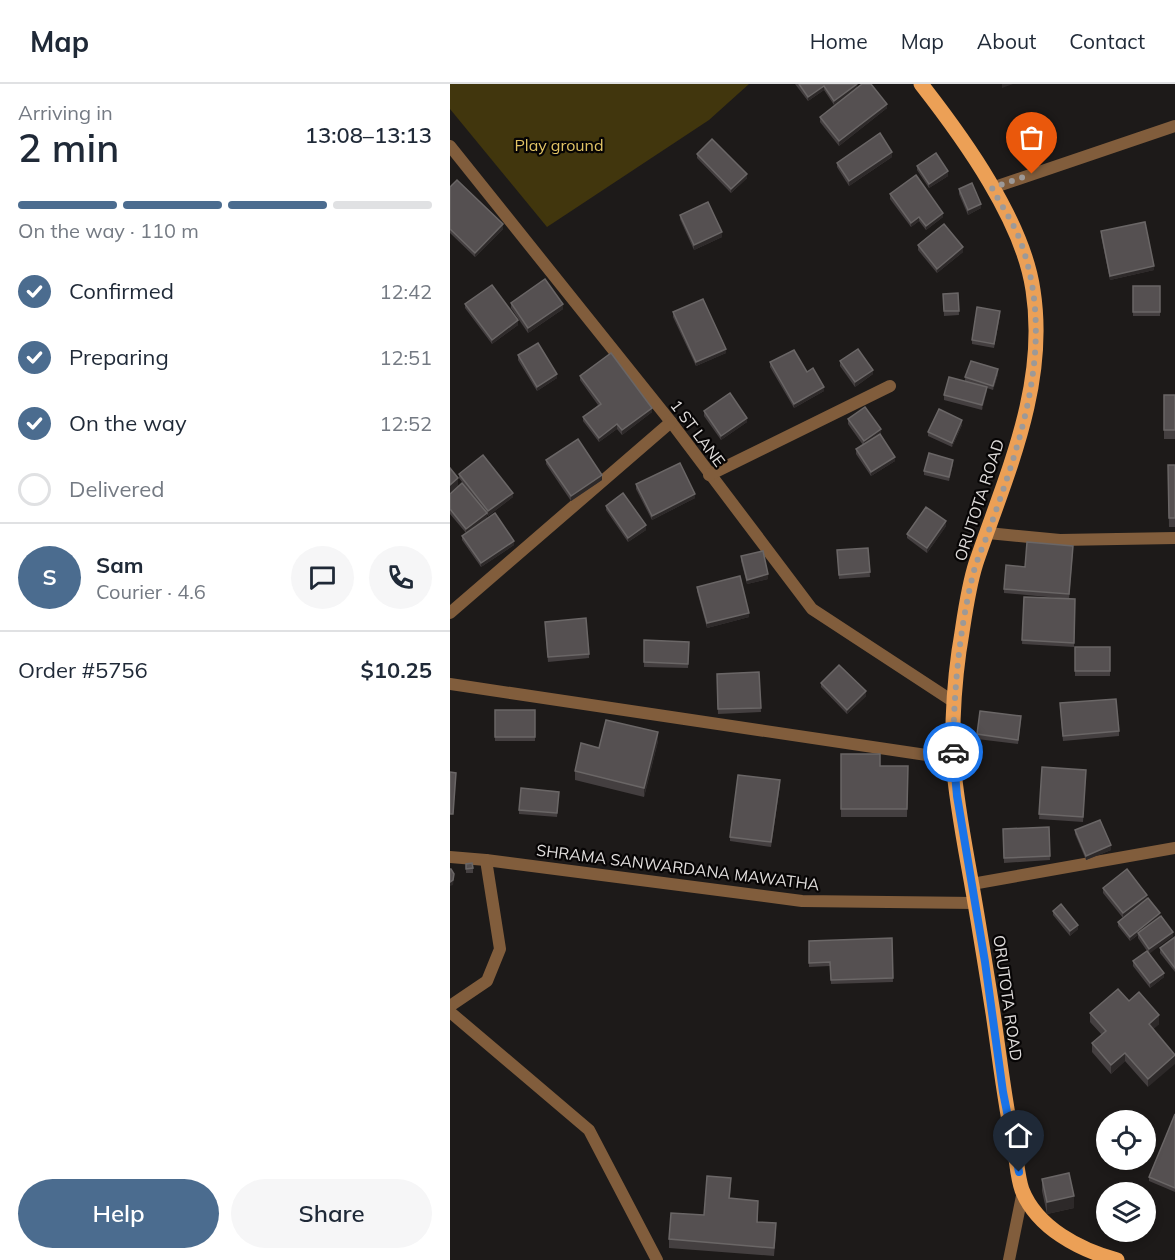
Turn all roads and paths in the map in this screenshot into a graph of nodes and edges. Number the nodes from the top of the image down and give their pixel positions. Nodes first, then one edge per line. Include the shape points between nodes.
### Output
1 (921, 84) edge
2 (1175, 126) edge
3 (450, 146) edge
4 (992, 188) junction
5 (890, 386) dead end
6 (671, 422) junction
7 (709, 475) junction
8 (988, 533) junction
9 (1175, 538) edge
10 (450, 613) edge
11 (452, 681) edge
12 (954, 702) junction
13 (953, 759) junction
14 (1175, 848) edge
15 (450, 857) edge
16 (486, 860) junction
17 (972, 884) junction
18 (975, 903) junction
19 (450, 1006) edge
20 (450, 1012) edge
21 (1023, 1191) junction
22 (657, 1260) edge
23 (1009, 1260) edge
24 (1117, 1260) edge

1 - 4 main road, ORUTOTA ROAD
2 - 4 street
3 - 6 street, 1 ST LANE
4 - 8 main road, ORUTOTA ROAD via 1019,239 1033,290 1036,335 1034,375 1023,425
5 - 7 street
6 - 7 street, 1 ST LANE
6 - 10 street
7 - 12 street, 1 ST LANE via 813,609
8 - 9 street via 1060,540
8 - 12 main road, ORUTOTA ROAD via 967,607
11 - 13 street
12 - 13 main road, ORUTOTA ROAD
13 - 17 main road, ORUTOTA ROAD
14 - 17 street
15 - 16 street, SHRAMA SANWARDANA MAWATHA
16 - 18 street, SHRAMA SANWARDANA MAWATHA via 802,901
16 - 19 street via 500,949 488,981
17 - 18 main road, ORUTOTA ROAD
18 - 21 main road, ORUTOTA ROAD via 1003,1092
20 - 22 street via 588,1130
21 - 23 street
21 - 24 main road, ORUTOTA ROAD via 1042,1220 1072,1243

